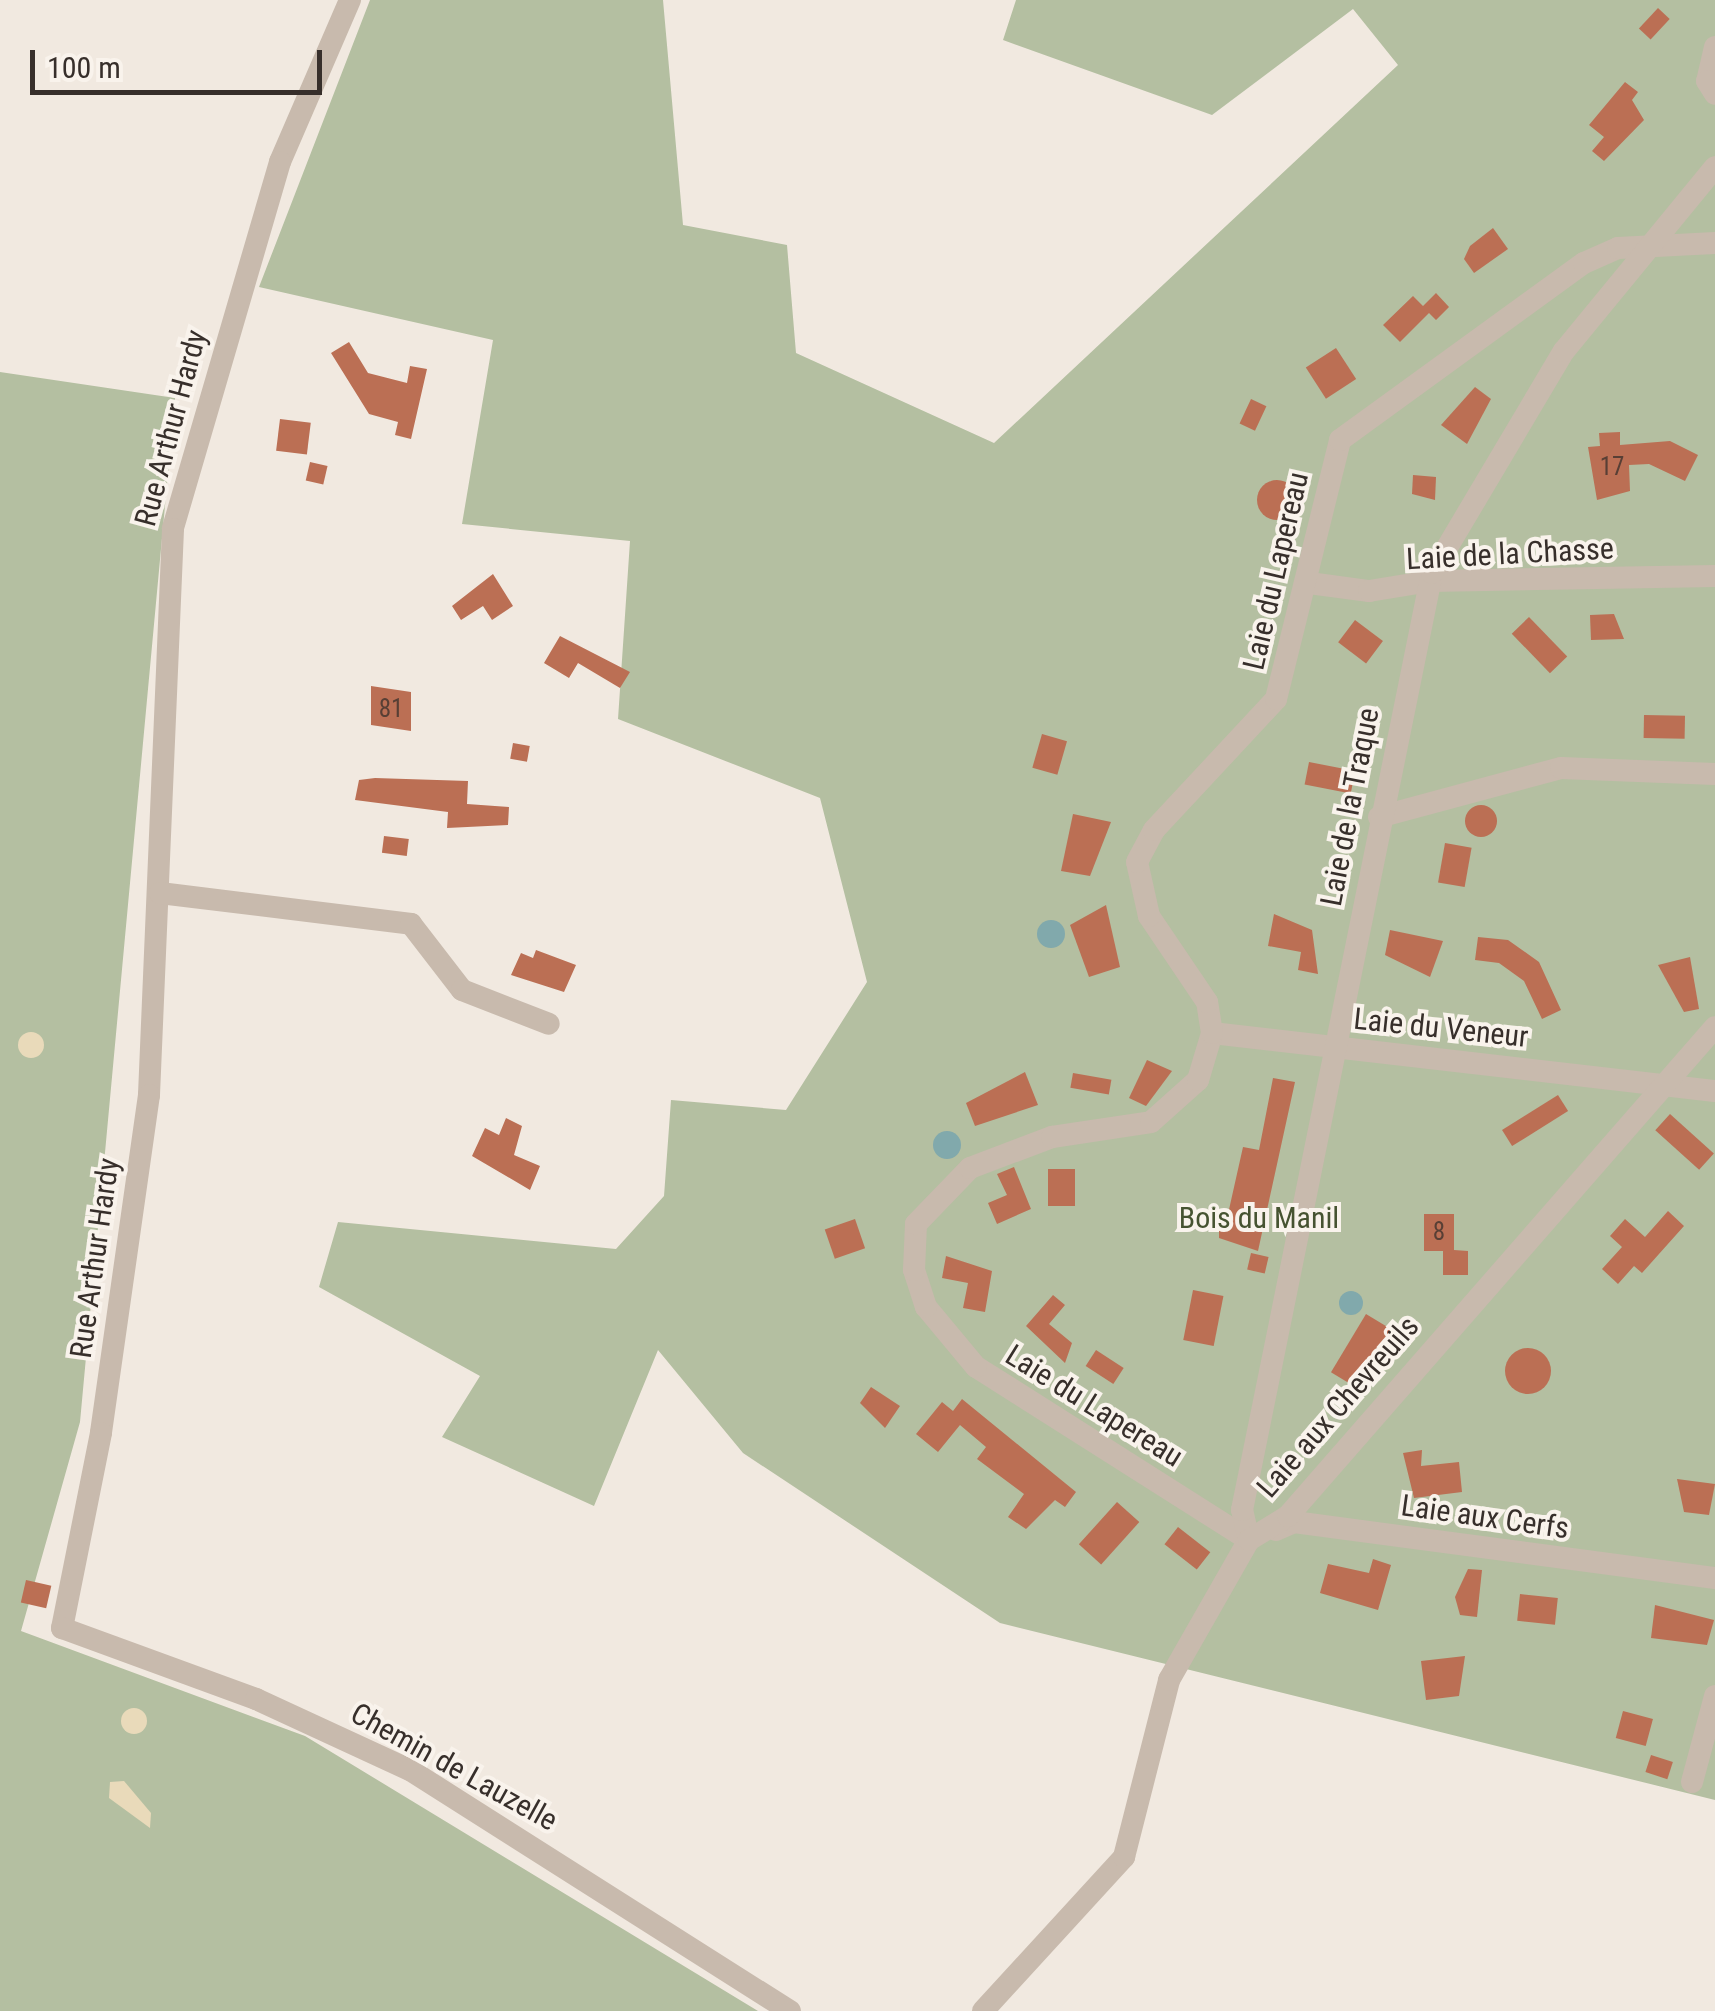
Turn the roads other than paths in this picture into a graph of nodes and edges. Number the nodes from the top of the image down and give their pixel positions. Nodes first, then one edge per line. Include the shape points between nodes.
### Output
1 (350, 0) edge
2 (1715, 47) edge
3 (1715, 94) edge
4 (1715, 167) edge
5 (1715, 243) edge
6 (1639, 251) junction
7 (1715, 576) edge
8 (1430, 582) junction
9 (1309, 584) junction
10 (1715, 774) edge
11 (1379, 817) junction
12 (160, 893) junction
13 (548, 1024) dead end
14 (1715, 1027) edge
15 (1212, 1032) junction
16 (1333, 1048) junction
17 (1663, 1086) junction
18 (1715, 1091) edge
19 (1250, 1540) junction
20 (1715, 1578) edge
21 (62, 1628) joint
22 (1715, 1696) edge
23 (1692, 1782) dead end
24 (790, 2011) edge
25 (983, 2011) edge

1 - 12 street, Rue Arthur Hardy via 280,162 173,529
2 - 3 street via 1707,81
4 - 6 street, Laie de la Traque
5 - 6 street, Laie du Lapereau
6 - 8 street, Laie de la Traque via 1527,406
6 - 9 street, Laie du Lapereau via 1618,248 1584,262 1340,440
7 - 8 street, Laie de la Chasse
8 - 9 street, Laie de la Chasse via 1369,591
8 - 11 street, Laie de la Traque
9 - 15 street, Laie du Lapereau via 1276,699 1154,830 1137,862 1143,904 1195,976
10 - 11 street via 1540,770
11 - 16 street, Laie de la Traque
12 - 13 street via 411,924 462,990
12 - 21 street, Rue Arthur Hardy via 149,1094 102,1434
14 - 17 street, Laie aux Chevreuils
15 - 16 street, Laie du Veneur
15 - 19 street, Laie du Lapereau via 1198,1080 1167,1115 1052,1137 970,1168 926,1205 911,1246 926,1307 976,1367
16 - 17 street, Laie du Veneur
16 - 19 street, Laie de la Traque via 1242,1510
17 - 18 street, Laie du Veneur
17 - 19 street, Laie aux Chevreuils via 1288,1516
19 - 20 street, Laie aux Cerfs via 1294,1522
19 - 25 street, Laie aux Chevreuils via 1169,1680 1124,1857
21 - 24 street, Chemin de Lauzelle via 256,1699 410,1770
22 - 23 street

